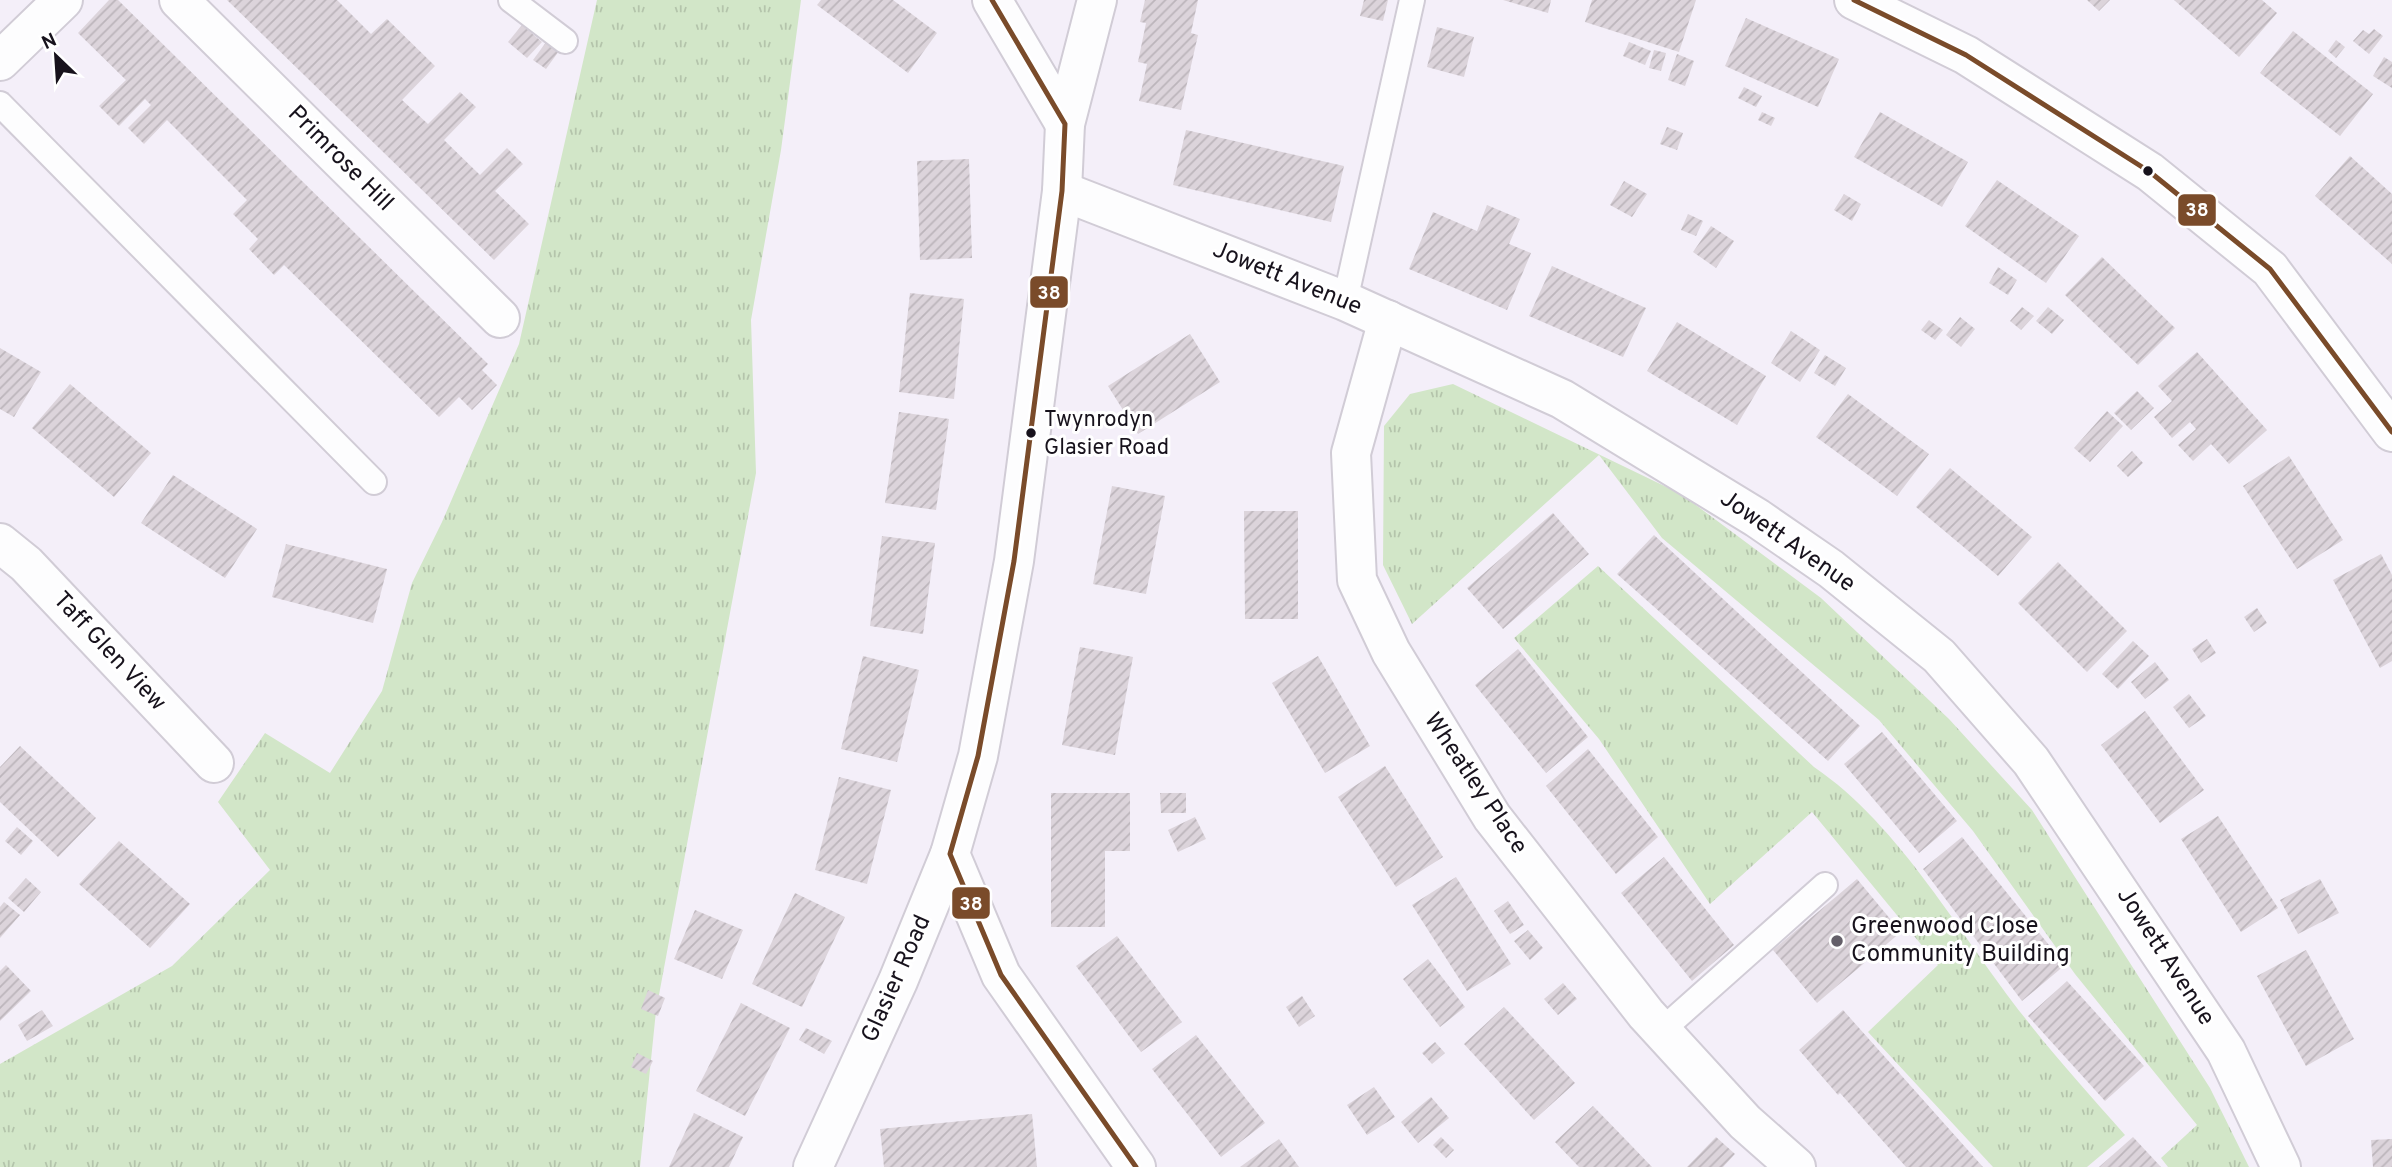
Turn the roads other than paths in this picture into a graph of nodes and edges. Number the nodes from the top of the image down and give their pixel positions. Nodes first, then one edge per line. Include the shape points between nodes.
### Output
1 (63, 0) edge
2 (179, 0) edge
3 (511, 0) edge
4 (992, 0) edge
5 (1097, 0) edge
6 (1412, 0) edge
7 (1854, 0) edge
8 (565, 41) dead end
9 (0, 61) edge
10 (0, 104) edge
11 (1065, 124) junction
12 (1062, 191) junction
13 (1345, 301) junction
14 (500, 317) dead end
15 (1388, 320) junction
16 (2392, 432) edge
17 (373, 482) dead end
18 (0, 543) edge
19 (214, 763) dead end
20 (950, 854) junction
21 (1825, 885) dead end
22 (1661, 1031) junction
23 (813, 1167) edge
24 (1136, 1167) edge
25 (1796, 1167) edge
26 (2281, 1167) edge

1 - 9 street
2 - 14 street, Primrose Hill
3 - 8 lane
4 - 11 street
5 - 11 street, Glasier Road
6 - 13 lane
7 - 16 street via 1966,55 2160,180 2270,269
10 - 17 lane
11 - 12 street, Glasier Road
12 - 13 street, Jowett Avenue
12 - 20 street, Glasier Road via 1014,561 978,756
13 - 15 street, Jowett Avenue
15 - 22 street, Wheatley Place via 1351,453 1357,580 1391,652 1492,817
15 - 26 street, Jowett Avenue via 1562,399 1768,526 1831,569 1939,656 2031,761 2109,873 2227,1051
18 - 19 street, Taff Glen View via 26,564
20 - 23 street, Glasier Road
20 - 24 street via 1001,975
21 - 22 lane
22 - 25 street, Wheatley Place via 1745,1122

